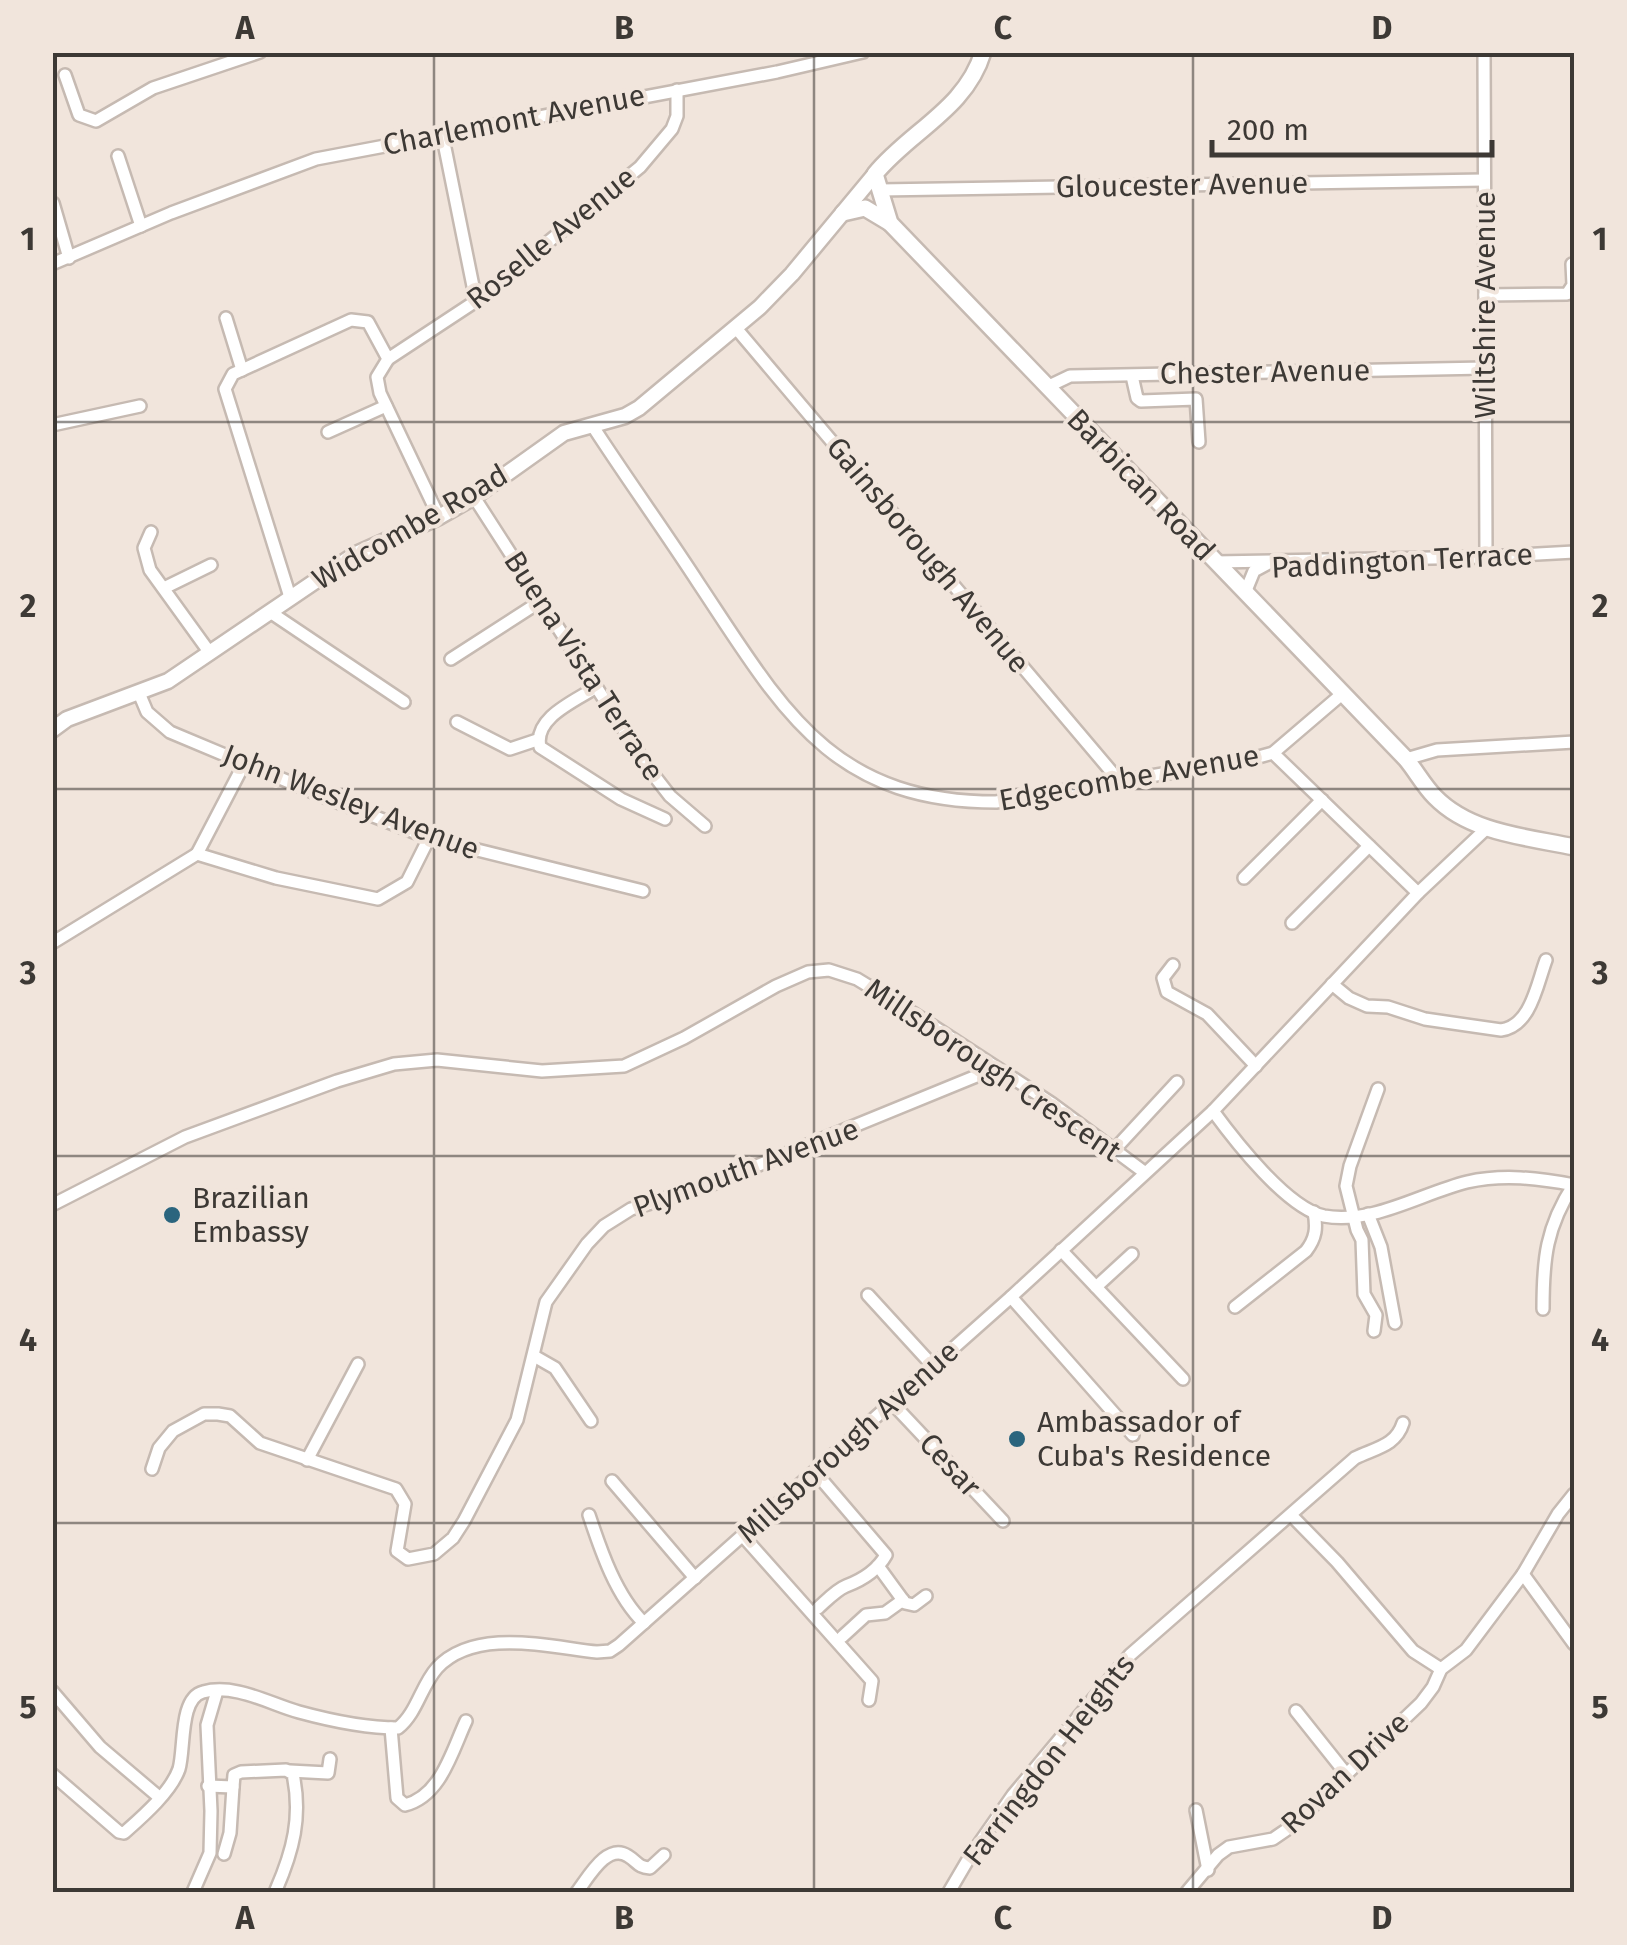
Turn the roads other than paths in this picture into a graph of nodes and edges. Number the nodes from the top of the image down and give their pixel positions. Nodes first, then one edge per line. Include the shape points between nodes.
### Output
1 (260, 52) edge
2 (864, 52) edge
3 (983, 52) edge
4 (1484, 52) edge
5 (240, 55) edge
6 (65, 76) dead end
7 (677, 90) junction
8 (442, 133) junction
9 (118, 156) dead end
10 (1484, 180) junction
11 (878, 182) junction
12 (53, 203) edge
13 (842, 213) junction
14 (890, 223) junction
15 (141, 226) junction
16 (69, 258) junction
17 (52, 264) edge
18 (1572, 264) edge
19 (1485, 294) junction
20 (476, 301) junction
21 (226, 318) dead end
22 (735, 327) junction
23 (388, 359) junction
24 (1485, 368) junction
25 (242, 370) junction
26 (1132, 376) junction
27 (1047, 387) junction
28 (140, 406) dead end
29 (386, 406) junction
30 (52, 424) edge
31 (592, 425) junction
32 (328, 432) dead end
33 (1199, 442) dead end
34 (474, 497) junction
35 (440, 517) junction
36 (151, 532) dead end
37 (1574, 552) edge
38 (1486, 557) junction
39 (1215, 562) junction
40 (1270, 562) junction
41 (211, 565) dead end
42 (164, 588) junction
43 (1245, 593) junction
44 (290, 597) junction
45 (541, 601) junction
46 (270, 612) junction
47 (210, 654) junction
48 (451, 659) dead end
49 (595, 688) junction
50 (139, 693) junction
51 (1342, 694) junction
52 (404, 702) dead end
53 (457, 722) dead end
54 (52, 730) edge
55 (537, 740) junction
56 (1574, 742) edge
57 (1273, 754) junction
58 (1406, 759) junction
59 (244, 764) junction
60 (1121, 783) junction
61 (1322, 800) junction
62 (664, 819) dead end
63 (705, 826) dead end
64 (1487, 828) junction
65 (430, 838) junction
66 (1369, 846) junction
67 (1574, 847) edge
68 (197, 854) junction
69 (1244, 878) dead end
70 (642, 891) dead end
71 (1418, 893) junction
72 (1292, 923) dead end
73 (52, 943) edge
74 (1546, 960) dead end
75 (1173, 965) dead end
76 (1332, 984) junction
77 (1256, 1066) junction
78 (996, 1068) junction
79 (1177, 1082) dead end
80 (1378, 1090) dead end
81 (1213, 1111) junction
82 (1115, 1149) junction
83 (1144, 1172) junction
84 (1574, 1184) edge
85 (52, 1204) edge
86 (1314, 1212) junction
87 (1368, 1214) junction
88 (1354, 1217) junction
89 (1061, 1250) junction
90 (1132, 1254) dead end
91 (1096, 1286) junction
92 (868, 1295) dead end
93 (1010, 1297) junction
94 (1235, 1307) dead end
95 (1542, 1309) dead end
96 (1395, 1324) dead end
97 (1374, 1332) dead end
98 (534, 1356) junction
99 (358, 1364) dead end
100 (933, 1366) junction
101 (1183, 1379) dead end
102 (894, 1406) junction
103 (591, 1421) dead end
104 (1403, 1423) dead end
105 (1133, 1435) dead end
106 (307, 1460) junction
107 (152, 1468) dead end
108 (818, 1476) junction
109 (612, 1482) dead end
110 (1574, 1494) edge
111 (588, 1515) dead end
112 (1290, 1515) junction
113 (1004, 1521) dead end
114 (743, 1536) junction
115 (878, 1566) junction
116 (1523, 1574) junction
117 (695, 1578) junction
118 (926, 1596) dead end
119 (903, 1600) junction
120 (818, 1608) dead end
121 (644, 1623) junction
122 (842, 1637) dead end
123 (1574, 1644) edge
124 (1441, 1668) junction
125 (216, 1691) junction
126 (52, 1692) edge
127 (870, 1700) dead end
128 (1296, 1711) dead end
129 (466, 1721) dead end
130 (391, 1728) junction
131 (330, 1759) dead end
132 (290, 1771) junction
133 (52, 1774) edge
134 (1347, 1775) junction
135 (221, 1786) junction
136 (160, 1797) junction
137 (1196, 1810) dead end
138 (224, 1854) dead end
139 (664, 1855) dead end
140 (1208, 1870) junction
141 (276, 1890) dead end
142 (193, 1892) edge
143 (577, 1892) edge
144 (950, 1892) edge
145 (1187, 1892) edge

1 - 5 street
2 - 7 street, Charlemont Avenue
3 - 11 main road via 969,84 897,150
4 - 10 street, Wiltshire Avenue
5 - 6 street via 153,88 96,120 79,116
7 - 8 street, Charlemont Avenue
7 - 20 street, Roselle Avenue via 672,129 640,168
8 - 15 street, Charlemont Avenue via 316,159
8 - 20 street
9 - 15 street
10 - 11 street, Gloucester Avenue
10 - 19 street, Wiltshire Avenue
11 - 13 street, Widcombe Road
11 - 14 main road, Barbican Road
12 - 16 street
13 - 14 main road via 865,208
13 - 22 street, Widcombe Road via 792,274
14 - 27 main road, Barbican Road
15 - 16 street, Charlemont Avenue
16 - 17 street, Charlemont Avenue
18 - 19 street via 1567,294
19 - 24 street, Wiltshire Avenue
20 - 23 street, Roselle Avenue
21 - 25 street
22 - 31 street, Widcombe Road via 639,408
22 - 60 street, Gainsborough Avenue
23 - 25 street via 372,325 357,319
23 - 29 street via 378,377
24 - 26 street, Chester Avenue
24 - 38 street, Wiltshire Avenue
25 - 44 street via 225,389
26 - 27 street, Chester Avenue via 1070,376
26 - 33 street via 1141,401 1196,399
27 - 39 main road, Barbican Road
28 - 30 street
29 - 32 street
29 - 35 street
31 - 34 street, Widcombe Road via 564,433
31 - 60 street, Edgecombe Avenue via 754,667 796,722 833,756 908,791 966,802
34 - 35 street, Widcombe Road
34 - 45 street, Buena Vista Terrace
35 - 44 street, Widcombe Road via 354,555
36 - 42 street via 145,556
37 - 38 street, Paddington Terrace
38 - 40 street, Paddington Terrace
39 - 40 street
39 - 43 main road, Barbican Road
40 - 43 street, Paddington Terrace via 1254,571
41 - 42 street
42 - 47 street
43 - 51 main road, Barbican Road
44 - 46 street, Widcombe Road
45 - 48 street
45 - 49 street, Buena Vista Terrace
46 - 47 street, Widcombe Road
46 - 52 street
47 - 50 street, Widcombe Road
49 - 55 street via 552,716
49 - 63 street, Buena Vista Terrace via 660,784
50 - 54 street, Widcombe Road
50 - 59 street, John Wesley Avenue via 147,712 170,732
51 - 57 street, Edgecombe Avenue
51 - 58 main road, Barbican Road
53 - 55 street via 510,749
55 - 62 street via 575,771
56 - 58 street via 1437,750
57 - 60 street, Edgecombe Avenue
57 - 61 street
58 - 64 main road, Barbican Road via 1434,796
59 - 65 street, John Wesley Avenue
59 - 68 street
61 - 66 street
61 - 69 street
64 - 67 main road, Barbican Road
64 - 71 street, Millsborough Avenue
65 - 68 street via 407,882 378,898
65 - 70 street, John Wesley Avenue
66 - 71 street
66 - 72 street
68 - 73 street
71 - 76 street, Millsborough Avenue
74 - 76 street via 1525,1016 1511,1029 1367,1006
75 - 77 street via 1162,978 1167,992 1207,1014
76 - 77 street, Millsborough Avenue
77 - 81 street, Millsborough Avenue
78 - 82 street, Millsborough Crescent
78 - 85 street, Millsborough Crescent via 857,979 808,972 624,1066 542,1071 437,1060 394,1064 185,1137
78 - 98 street, Plymouth Avenue via 618,1216 587,1244 546,1302
79 - 82 street
80 - 88 street via 1350,1166 1347,1196
81 - 83 street, Millsborough Avenue
81 - 86 street via 1259,1166
82 - 83 street, Millsborough Crescent
83 - 89 street, Millsborough Avenue
84 - 87 street via 1505,1177 1468,1182
84 - 95 street via 1552,1225
86 - 88 street
86 - 94 street via 1317,1227 1306,1251
87 - 88 street
87 - 96 street
88 - 97 street
89 - 91 street
89 - 93 street, Millsborough Avenue
90 - 91 street
91 - 101 street
92 - 100 street via 879,1316
93 - 100 street, Millsborough Avenue
93 - 105 street
98 - 103 street via 556,1368
98 - 106 street, Plymouth Avenue via 517,1420 464,1521 434,1554 408,1560 397,1551 405,1504 396,1489
99 - 106 street
100 - 102 street, Millsborough Avenue
102 - 108 street, Millsborough Avenue
102 - 113 street, Cesar
104 - 112 street, Farringdon Heights via 1390,1444 1355,1458
106 - 107 street, Plymouth Avenue via 260,1443 230,1416 204,1414 173,1431
108 - 114 street, Millsborough Avenue
108 - 115 street via 884,1551
109 - 117 street
110 - 116 street, Rovan Drive
111 - 121 street via 604,1557
112 - 124 street via 1414,1651
112 - 144 street, Farringdon Heights via 1130,1654 1013,1795
114 - 117 street, Millsborough Avenue
114 - 127 street via 872,1681
115 - 119 street
115 - 120 street
116 - 123 street
116 - 124 street, Rovan Drive via 1466,1650
117 - 121 street, Millsborough Avenue
118 - 119 street via 914,1605
119 - 122 street via 866,1615
121 - 130 street, Millsborough Avenue via 610,1651 517,1641 454,1655 436,1669 406,1721
124 - 134 street, Rovan Drive via 1420,1703
125 - 130 street
125 - 135 street via 207,1725
125 - 136 street via 192,1698 179,1769
126 - 136 street via 100,1747
128 - 134 street
129 - 130 street via 436,1783 406,1805 397,1798
131 - 132 street via 328,1773
132 - 135 street via 236,1773
132 - 141 street via 297,1829
133 - 136 street via 120,1832
134 - 140 street, Rovan Drive via 1282,1832 1258,1844 1229,1847
135 - 138 street via 230,1834
135 - 142 street via 211,1810 210,1854
137 - 140 street
139 - 143 street via 650,1868 616,1852
140 - 145 street, Rovan Drive

